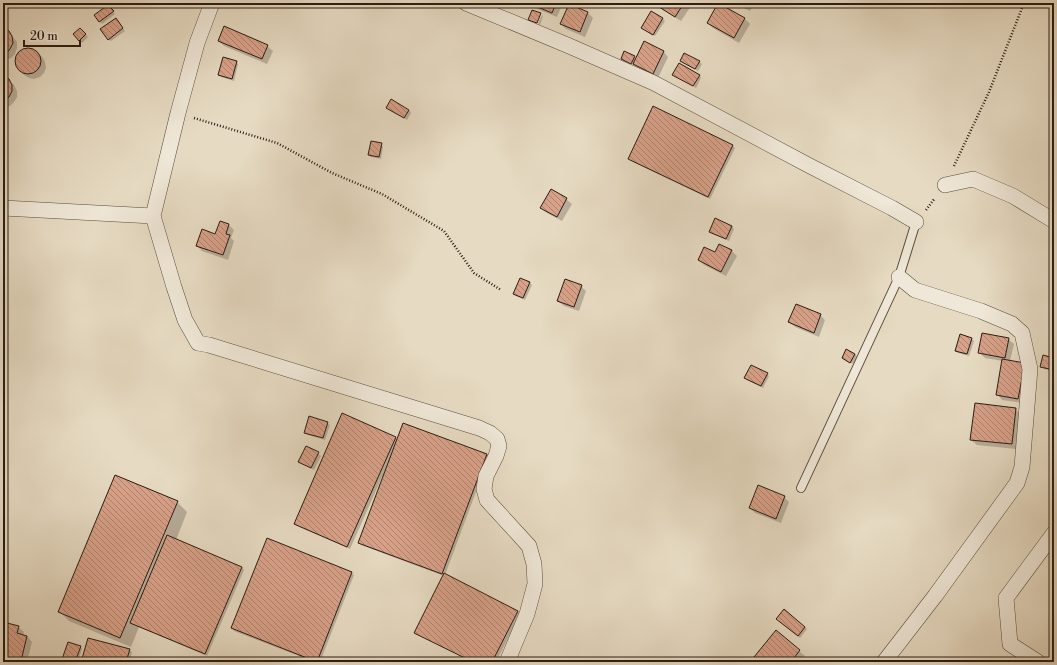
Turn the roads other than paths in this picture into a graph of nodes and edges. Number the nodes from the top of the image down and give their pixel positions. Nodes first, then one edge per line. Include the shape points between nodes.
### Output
1 (212, 3) edge
2 (466, 3) edge
3 (945, 185) road end
4 (3, 208) edge
5 (153, 216) junction
6 (1054, 221) edge
7 (916, 222) joint
8 (899, 277) junction
9 (801, 488) dead end
10 (1054, 533) edge
11 (507, 662) edge
12 (884, 662) edge
13 (1038, 662) edge

1 - 5 street via 197,43
2 - 7 street via 654,83
3 - 6 street via 973,179 1013,196
4 - 5 street
5 - 11 street via 185,320 198,343 479,428 497,439 499,446 486,476 484,489 487,500 529,546 534,564 535,584 527,614
7 - 8 lane
8 - 9 lane
8 - 12 street via 915,290 981,311 1012,324 1022,333 1030,368 1022,467 1017,483
10 - 13 street via 1006,598 1010,644

